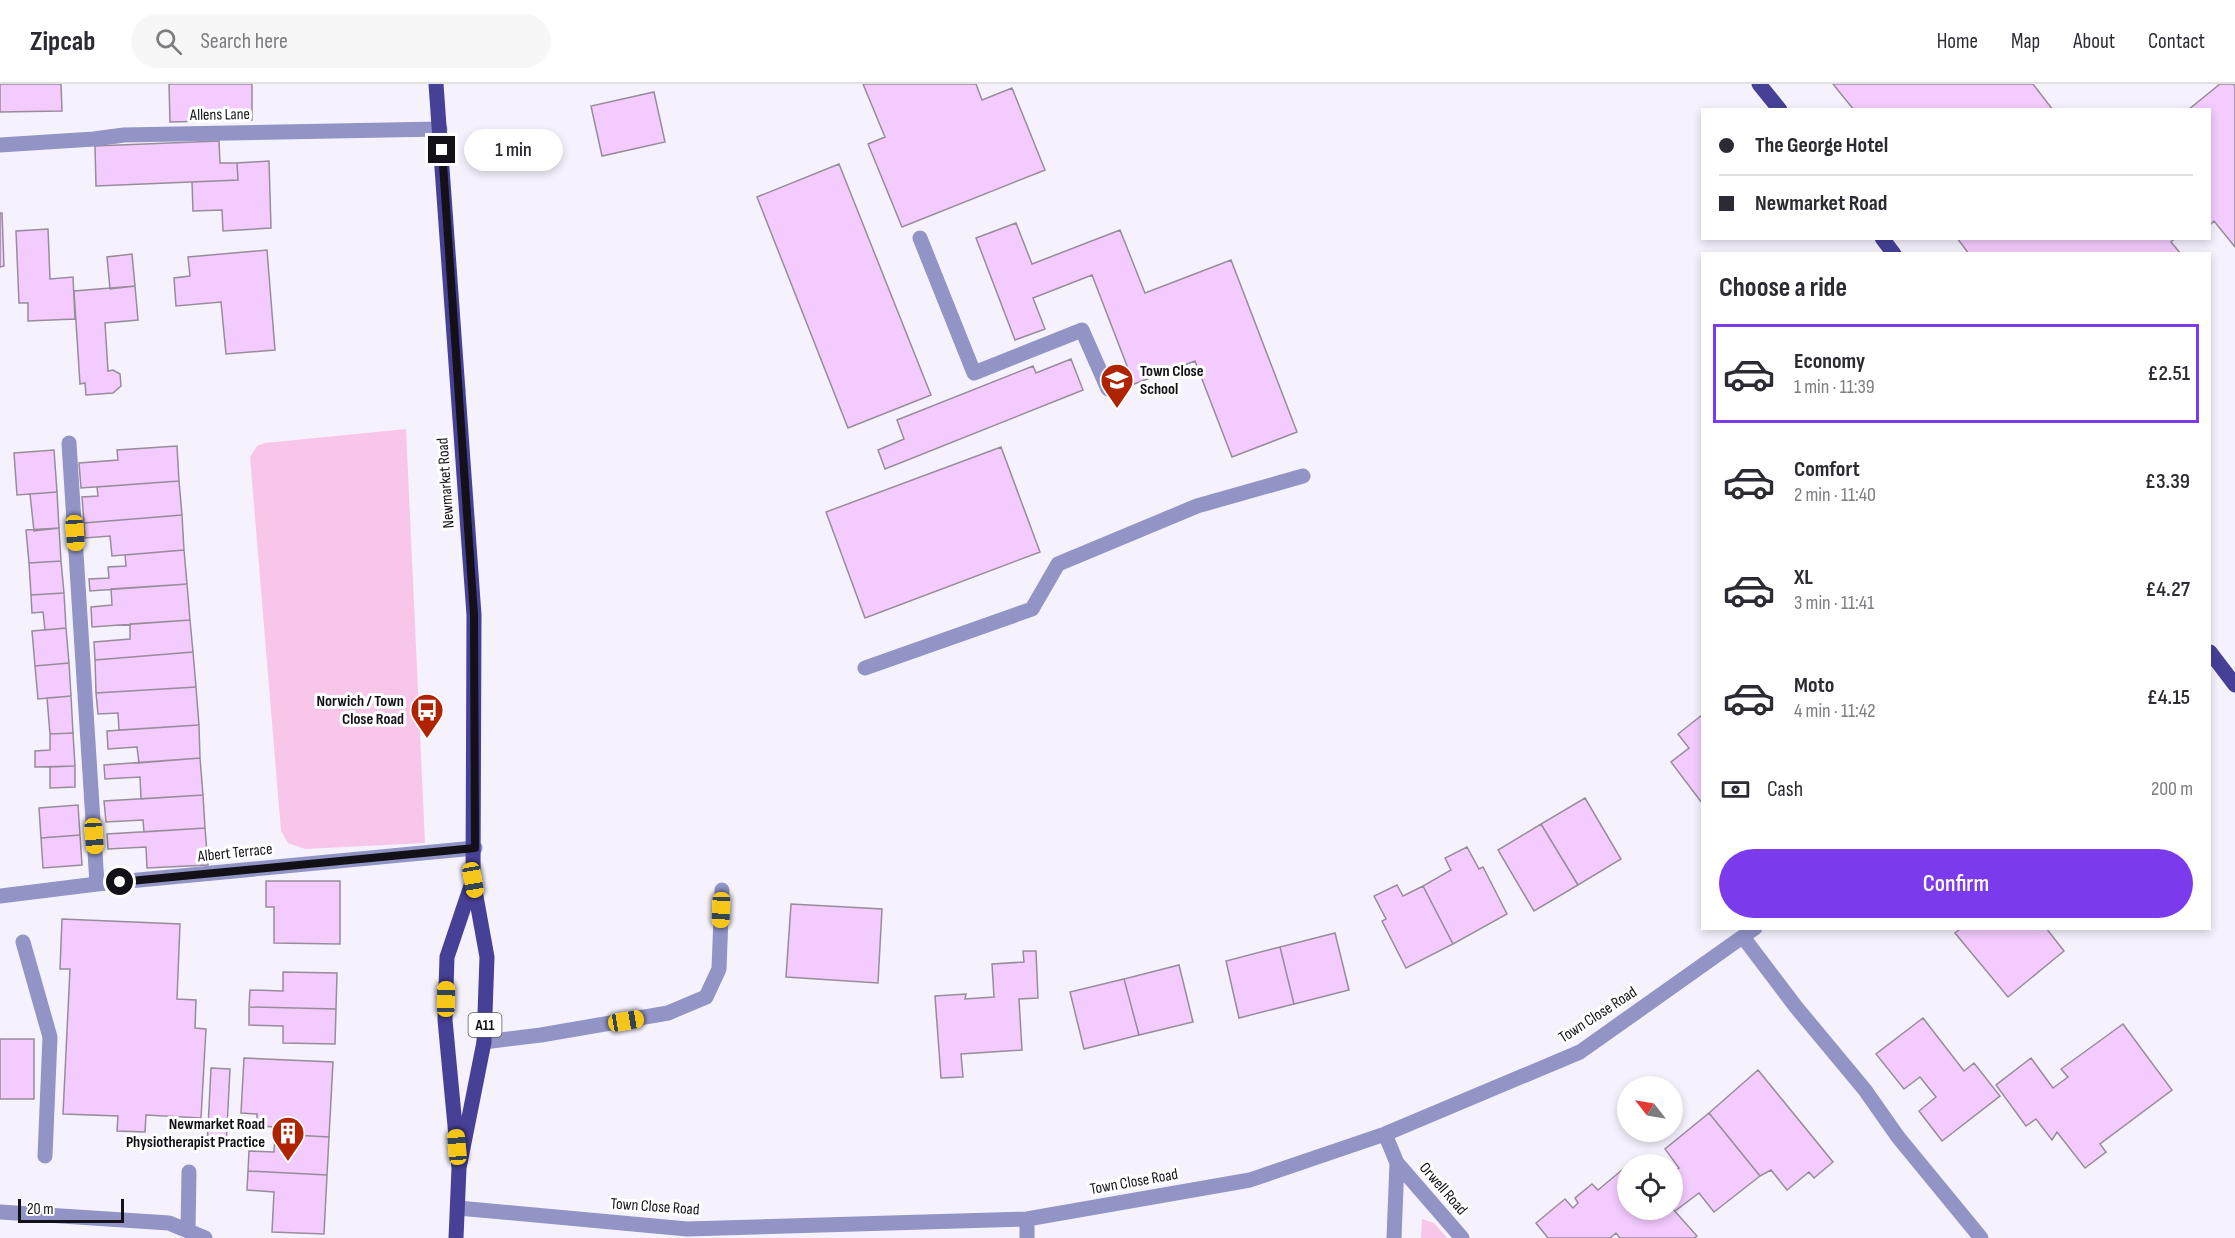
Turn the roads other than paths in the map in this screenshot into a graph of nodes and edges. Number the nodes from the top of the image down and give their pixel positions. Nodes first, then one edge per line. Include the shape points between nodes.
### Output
1 (436, 84) edge
2 (1759, 84) edge
3 (1778, 108) edge
4 (440, 129) junction
5 (0, 145) edge
6 (921, 238) dead end
7 (1108, 389) dead end
8 (69, 443) dead end
9 (1303, 476) dead end
10 (2211, 653) edge
11 (865, 668) dead end
12 (2235, 685) edge
13 (475, 848) junction
14 (473, 880) junction
15 (97, 884) junction
16 (722, 890) dead end
17 (0, 896) edge
18 (1749, 933) edge
19 (23, 942) dead end
20 (484, 1042) junction
21 (1384, 1134) junction
22 (45, 1156) dead end
23 (1398, 1163) junction
24 (459, 1168) junction
25 (189, 1172) dead end
26 (458, 1208) junction
27 (0, 1212) edge
28 (1027, 1219) junction
29 (188, 1230) junction
30 (205, 1238) edge
31 (456, 1238) edge
32 (1026, 1238) edge
33 (1394, 1238) edge
34 (1462, 1238) edge
35 (1981, 1238) edge

1 - 4 main road, Newmarket Road / A11
2 - 3 main road
4 - 5 street, Allens Lane via 124,135
4 - 13 main road, Newmarket Road / A11 via 474,615
6 - 7 street via 974,373 1082,330
8 - 15 street
9 - 11 street via 1197,506 1058,564 1032,609
10 - 12 main road
13 - 14 main road, Newmarket Road / A11
13 - 15 street, Albert Terrace
14 - 20 main road, Newmarket Road / A11 via 487,957
14 - 24 main road, Newmarket Road / A11 via 447,957 445,1020
15 - 17 street, Albert Terrace
16 - 20 street via 719,969 706,997 668,1013
18 - 21 street, Town Close Road via 1580,1052
18 - 35 street via 1796,1007
19 - 22 street via 50,1037
20 - 24 main road, Newmarket Road / A11
21 - 23 street
21 - 28 street, Town Close Road via 1250,1180
23 - 33 street
23 - 34 street, Orwell Road
24 - 26 main road, Newmarket Road / A11
25 - 29 street
26 - 28 street, Town Close Road via 687,1229
26 - 31 main road, Newmarket Road / A11
27 - 29 street via 169,1223
28 - 32 street
29 - 30 street

